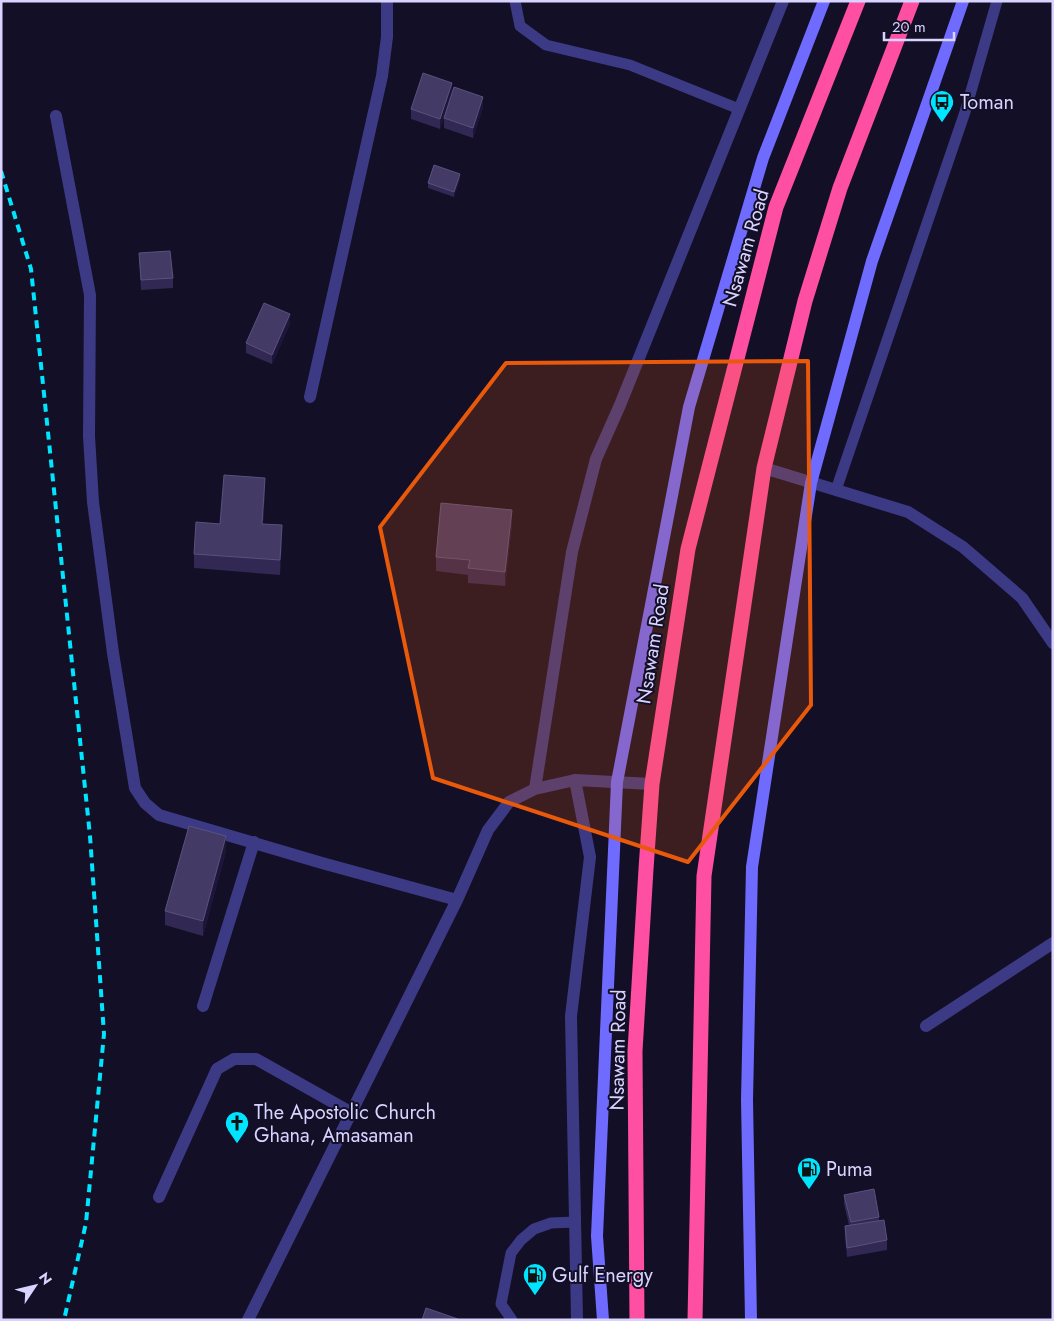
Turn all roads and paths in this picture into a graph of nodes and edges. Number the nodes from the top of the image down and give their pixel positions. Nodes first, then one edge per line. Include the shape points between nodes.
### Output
1 (388, 1) edge
2 (515, 1) edge
3 (783, 1) edge
4 (824, 1) edge
5 (858, 1) edge
6 (912, 1) edge
7 (962, 1) edge
8 (997, 1) edge
9 (739, 109) junction
10 (56, 116) dead end
11 (310, 397) dead end
12 (764, 468) junction
13 (811, 483) junction
14 (836, 490) junction
15 (1053, 643) edge
16 (574, 780) junction
17 (617, 782) junction
18 (652, 784) junction
19 (535, 789) junction
20 (254, 842) junction
21 (457, 900) junction
22 (1053, 944) edge
23 (203, 1006) dead end
24 (926, 1026) dead end
25 (352, 1113) junction
26 (159, 1197) dead end
27 (574, 1222) junction
28 (248, 1320) edge
29 (512, 1320) edge
30 (577, 1320) edge
31 (603, 1320) edge
32 (638, 1320) edge
33 (695, 1320) edge
34 (751, 1320) edge

1 - 11 street via 382,76
2 - 9 lane via 520,26 546,45 630,66
3 - 9 street
4 - 17 main road via 763,158 689,408
5 - 18 highway, Nsawam Road via 776,207 688,549
6 - 12 highway via 834,207 804,301
7 - 13 main road via 872,261
8 - 14 lane via 965,112
9 - 19 street via 596,459 572,552
10 - 20 street via 90,295 89,436 93,502 135,788 159,815
12 - 13 street
12 - 33 highway via 704,876
13 - 14 street
13 - 34 main road via 752,867 747,1100
14 - 15 street via 908,512 963,547 1022,598
16 - 17 street
16 - 19 street
16 - 27 street via 590,858 570,1016
17 - 18 street
17 - 31 main road via 598,1236
18 - 32 highway, Nsawam Road via 635,1051
19 - 21 street via 509,802 488,830
20 - 21 street
20 - 23 street
21 - 25 street
22 - 24 street
25 - 26 street via 256,1059 234,1059 217,1069
25 - 28 street
27 - 29 lane via 551,1223 534,1229 511,1253 501,1304
27 - 30 street

